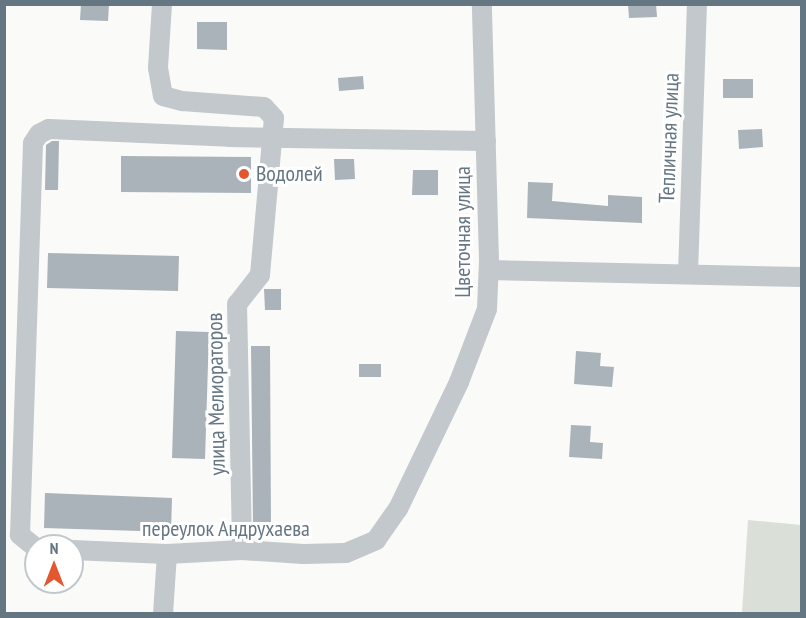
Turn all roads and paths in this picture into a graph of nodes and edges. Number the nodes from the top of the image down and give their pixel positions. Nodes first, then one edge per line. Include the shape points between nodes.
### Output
1 (162, 4) edge
2 (482, 4) edge
3 (697, 4) edge
4 (274, 137) junction
5 (486, 141) junction
6 (489, 270) junction
7 (688, 274) junction
8 (801, 277) edge
9 (24, 538) edge
10 (376, 540) joint
11 (242, 550) junction
12 (84, 551) edge
13 (166, 554) junction
14 (163, 614) edge

1 - 4 street via 158,68 162,96 264,107 274,118
2 - 5 street, Цветочная улица
3 - 7 street, Тепличная улица
4 - 5 street
4 - 9 street via 49,129 33,143 20,535
4 - 11 street, улица Мелиораторов via 260,275 237,304
5 - 6 street, Цветочная улица
6 - 7 street
6 - 10 street, Цветочная улица via 487,309 459,382 398,509
7 - 8 street
10 - 11 street, переулок Андрухаева via 346,553
11 - 13 street, переулок Андрухаева
12 - 13 street, переулок Андрухаева
13 - 14 street

